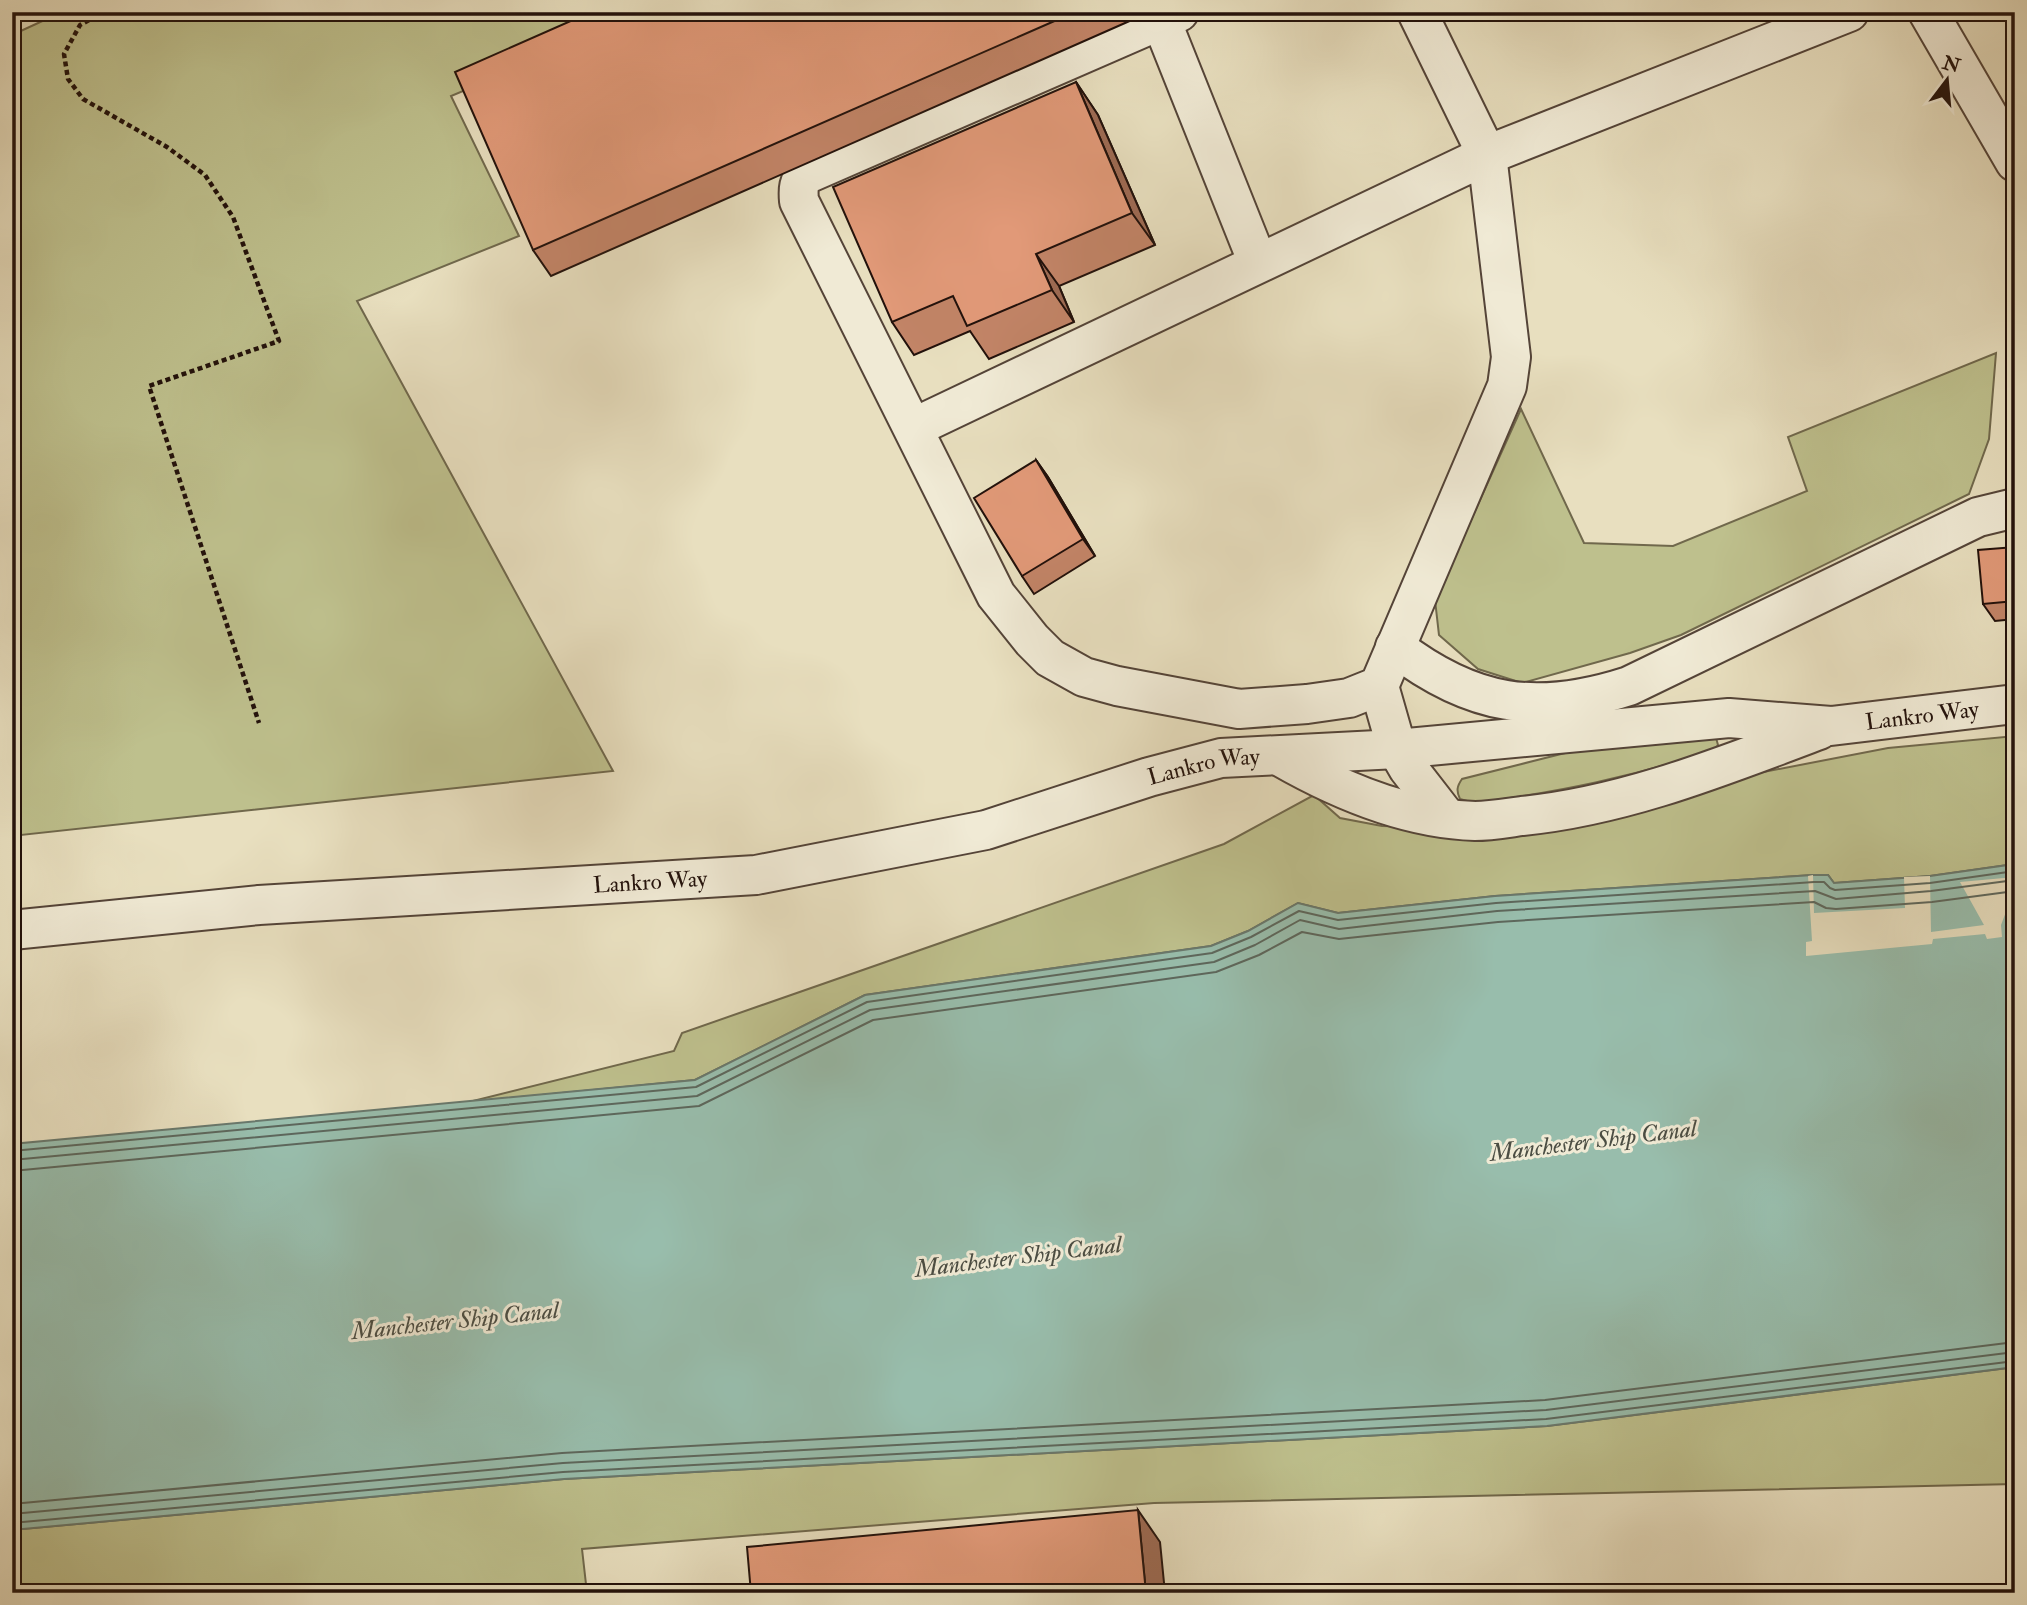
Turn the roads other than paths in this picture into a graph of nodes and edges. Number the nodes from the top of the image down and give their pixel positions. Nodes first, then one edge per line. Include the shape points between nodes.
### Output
1 (1417, 12) edge
2 (1849, 12) edge
3 (1928, 12) edge
4 (1170, 16) edge
5 (1487, 155) junction
6 (2015, 162) edge
7 (1258, 263) junction
8 (913, 428) junction
9 (2015, 508) edge
10 (1395, 647) junction
11 (1379, 685) junction
12 (2015, 704) edge
13 (1831, 726) junction
14 (1397, 749) junction
15 (1276, 755) junction
16 (1446, 817) junction
17 (12, 930) edge

1 - 5 lane
2 - 5 lane
3 - 6 lane
4 - 7 lane
4 - 8 lane via 800,180 799,201
5 - 7 lane
5 - 10 lane via 1510,373
7 - 8 lane
8 - 11 lane via 996,595 1050,658 1084,677 1239,709 1349,698
9 - 10 lane via 1978,517 1629,686 1594,697 1558,703 1487,696 1454,685
10 - 11 lane
11 - 14 lane
12 - 13 lane, Lankro Way
13 - 14 lane, Lankro Way via 1729,718
13 - 16 lane, Lankro Way via 1618,800 1555,813 1476,821
14 - 15 lane, Lankro Way
14 - 16 lane
15 - 16 lane, Lankro Way via 1347,791
15 - 17 lane, Lankro Way via 1221,758 986,830 757,874 258,905

